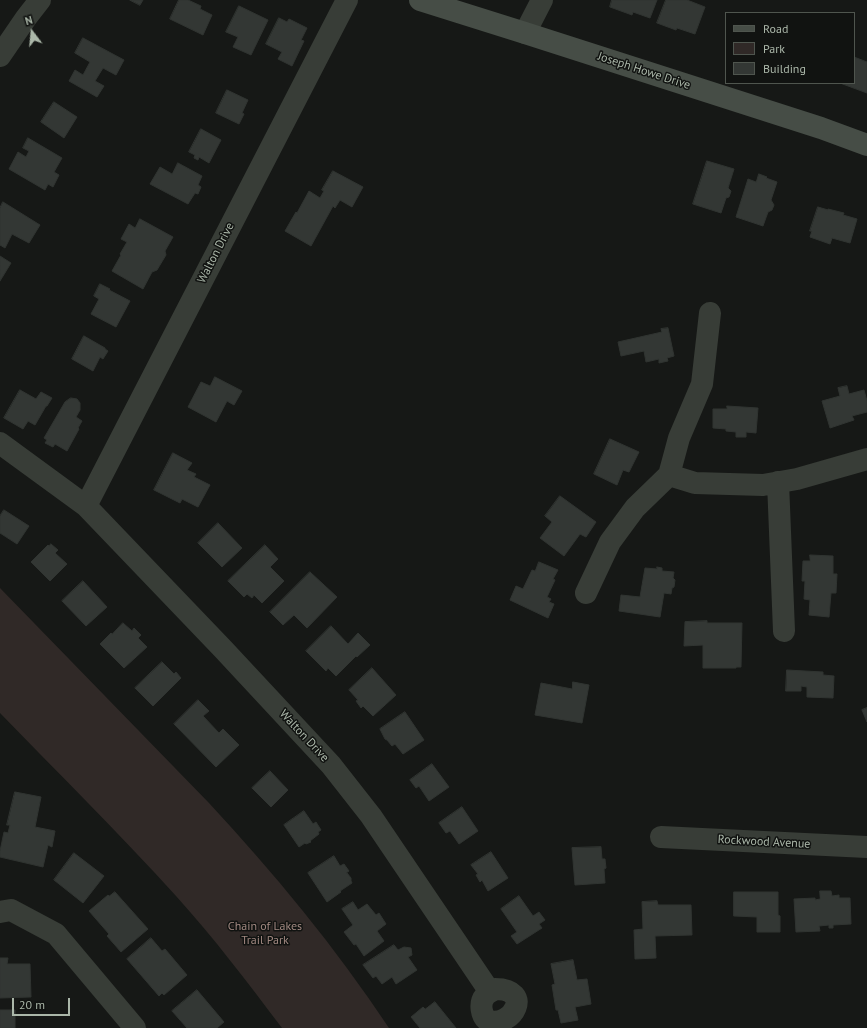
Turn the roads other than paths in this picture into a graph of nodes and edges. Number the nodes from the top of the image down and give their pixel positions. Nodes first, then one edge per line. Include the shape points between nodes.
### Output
1 (40, 0) edge
2 (347, 0) edge
3 (420, 0) edge
4 (542, 0) edge
5 (526, 33) junction
6 (0, 56) edge
7 (867, 145) edge
8 (710, 313) dead end
9 (0, 443) edge
10 (867, 459) edge
11 (668, 476) junction
12 (778, 482) junction
13 (86, 506) junction
14 (586, 593) dead end
15 (784, 631) dead end
16 (661, 838) dead end
17 (867, 847) edge
18 (0, 912) edge
19 (490, 992) dead end
20 (135, 1028) edge

1 - 6 street
2 - 13 street, Walton Drive
3 - 5 main road, Joseph Howe Drive
4 - 5 street
5 - 7 main road, Joseph Howe Drive
8 - 11 street via 702,384 679,438
9 - 13 street, Walton Drive
10 - 12 street
11 - 12 street via 695,483 763,485
11 - 14 street via 635,508 610,542
12 - 15 street
13 - 19 street, Walton Drive via 331,765 372,816
16 - 17 street, Rockwood Avenue
18 - 20 street via 11,910 56,934

